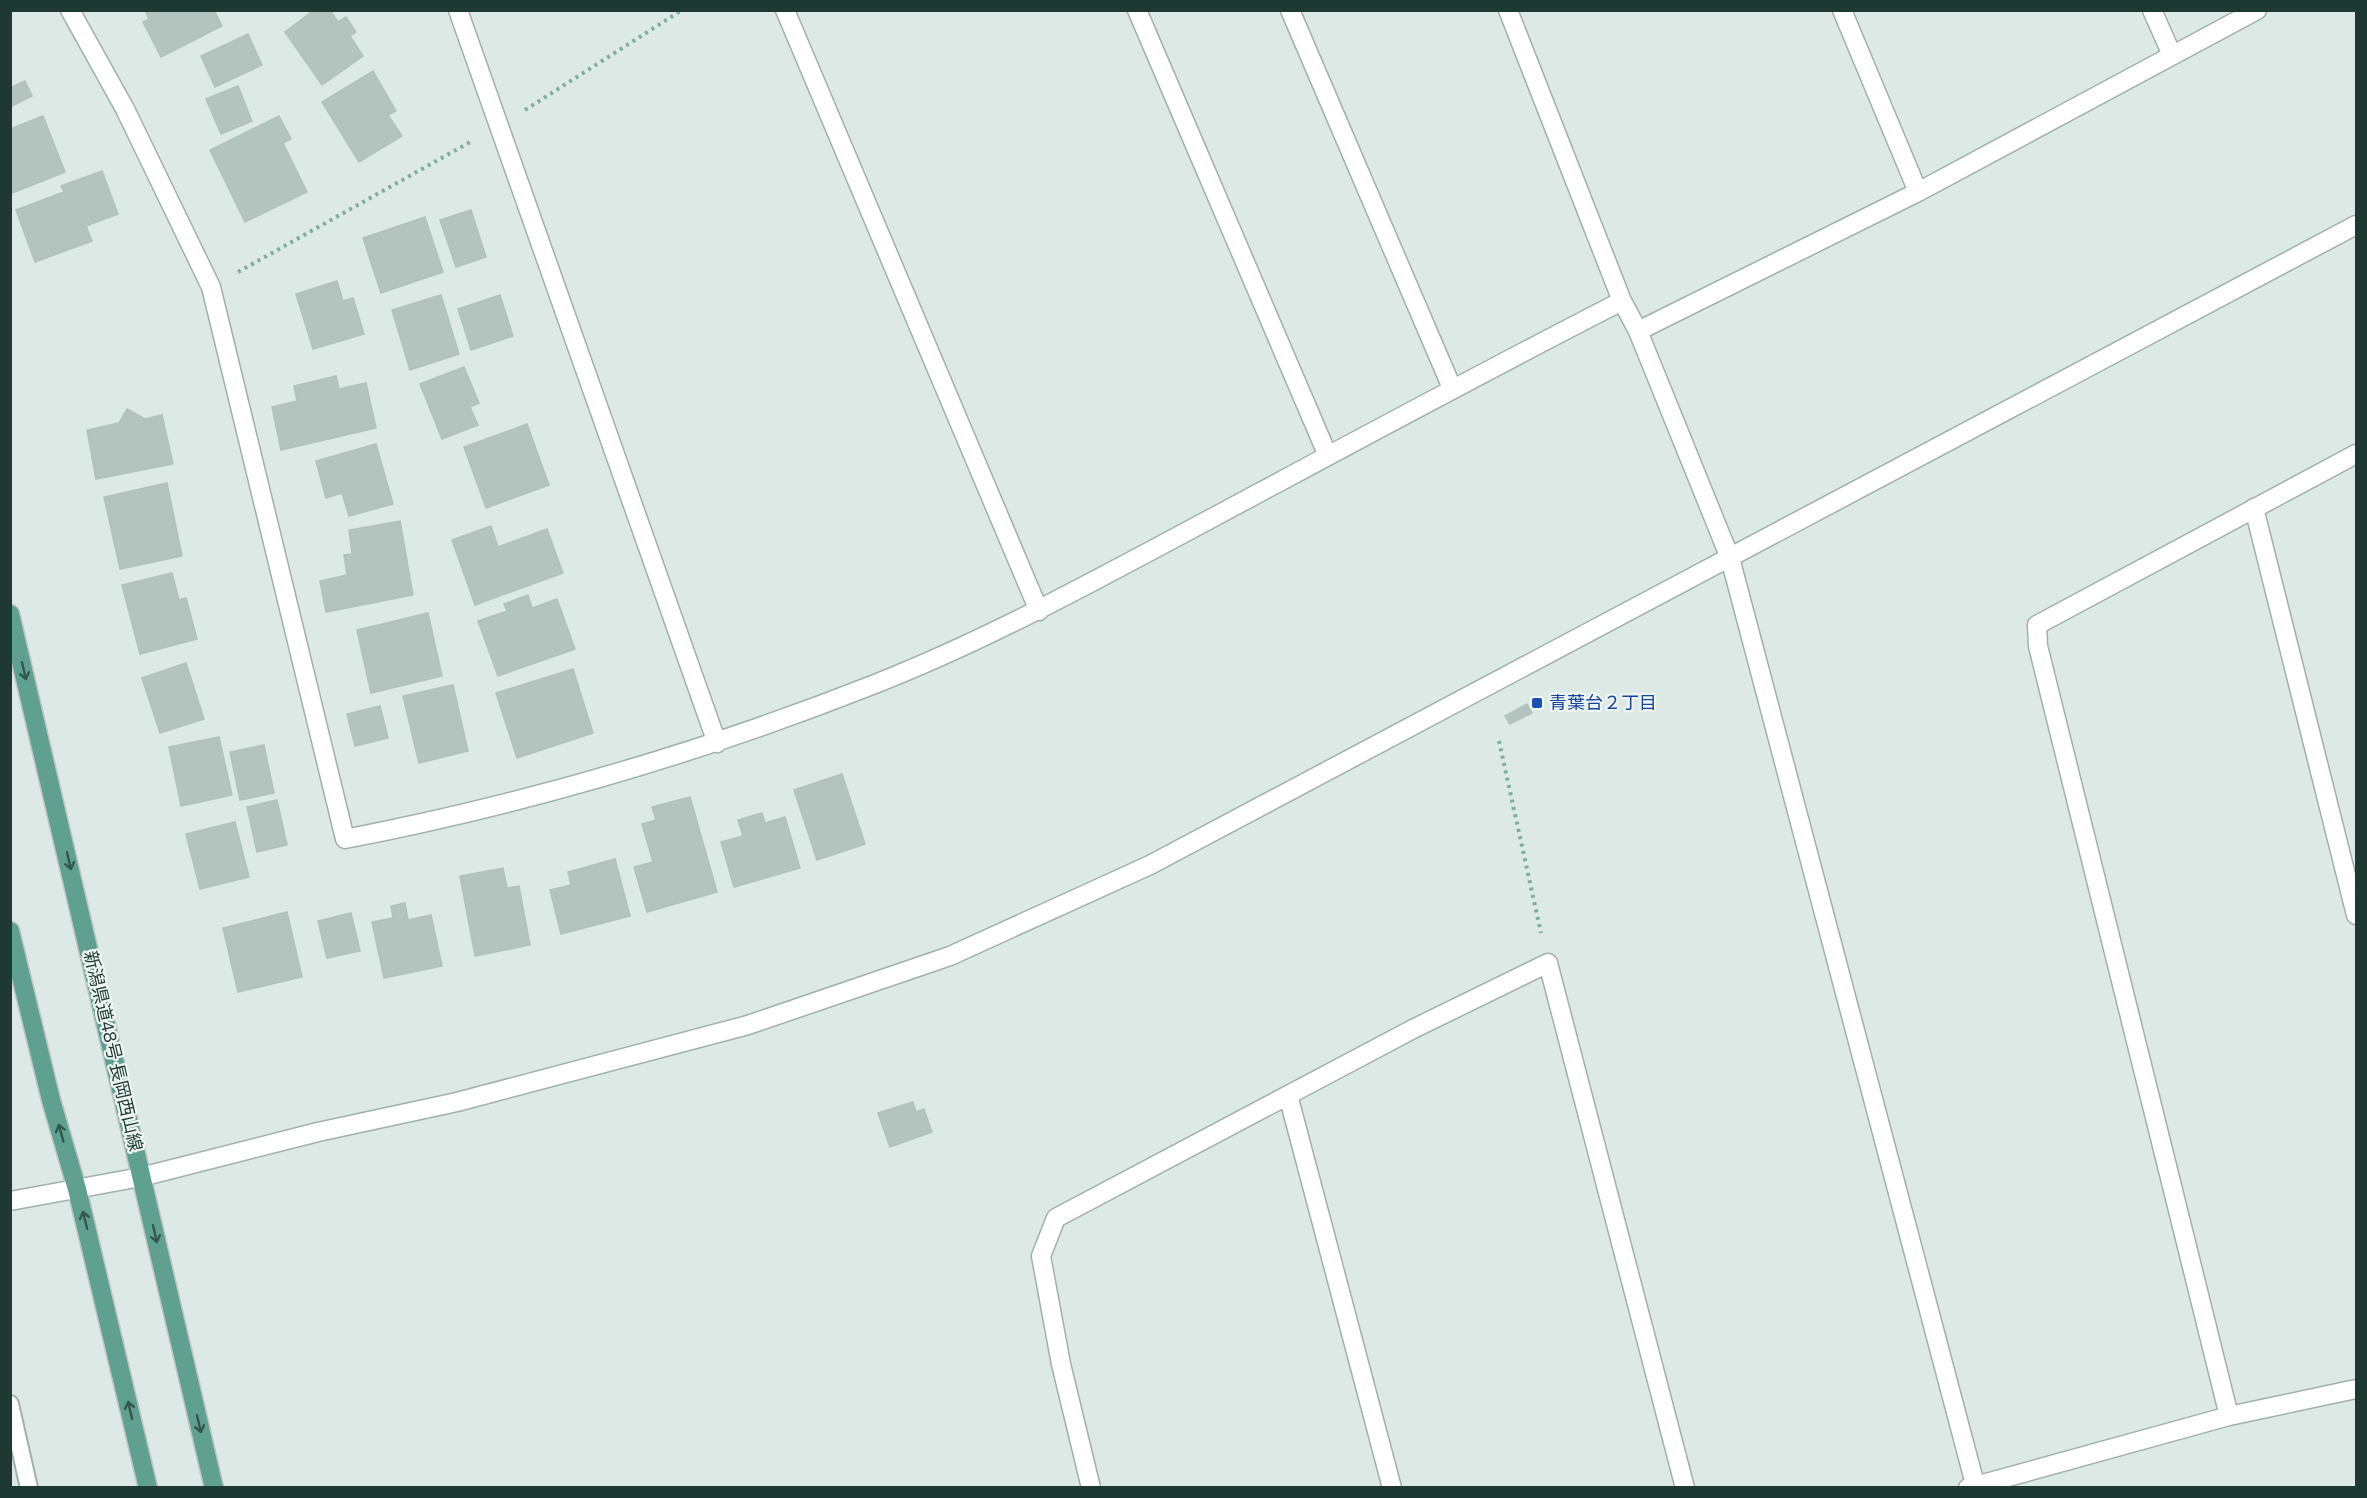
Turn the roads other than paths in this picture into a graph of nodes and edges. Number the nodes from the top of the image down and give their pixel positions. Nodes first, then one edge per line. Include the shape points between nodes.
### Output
1 (70, 10) edge
2 (458, 10) edge
3 (785, 10) edge
4 (1137, 10) edge
5 (1290, 10) edge
6 (1508, 10) edge
7 (1842, 10) edge
8 (2152, 10) edge
9 (2257, 10) edge
10 (2172, 55) junction
11 (1918, 192) junction
12 (2356, 225) edge
13 (1622, 301) junction
14 (1638, 331) junction
15 (1452, 388) junction
16 (2356, 454) edge
17 (1328, 456) junction
18 (2254, 508) junction
19 (1730, 558) junction
20 (1039, 610) junction
21 (10, 614) edge
22 (717, 743) junction
23 (2356, 915) edge
24 (10, 931) edge
25 (1288, 1095) junction
26 (141, 1177) junction
27 (77, 1189) junction
28 (10, 1201) edge
29 (2356, 1389) edge
30 (10, 1404) edge
31 (2229, 1416) junction
32 (1973, 1487) edge
33 (29, 1488) edge
34 (148, 1488) edge
35 (214, 1488) edge
36 (1091, 1488) edge
37 (1392, 1488) edge
38 (1686, 1488) edge

1 - 22 street via 125,109 211,287 345,839 555,793
2 - 22 street
3 - 20 street
4 - 17 street
5 - 15 street
6 - 13 street
7 - 11 street
8 - 10 street
9 - 10 street
10 - 11 street
11 - 14 street
12 - 19 street
13 - 14 street
13 - 15 street
14 - 19 street
15 - 17 street
16 - 18 street
17 - 20 street
18 - 23 street
18 - 31 street via 2037,625 2038,646
19 - 26 street via 1150,865 950,956 748,1025 457,1102
19 - 32 street
20 - 22 street via 877,683
21 -> 26 main road, 新潟県道48号 長岡西山線
27 -> 24 main road
25 - 36 street via 1056,1218 1041,1256 1061,1364
25 - 37 street
25 - 38 street via 1548,963
26 - 27 street
26 -> 35 main road, 新潟県道48号 長岡西山線
27 - 28 street
34 -> 27 main road
29 - 31 street
30 - 33 lane
31 - 32 street

